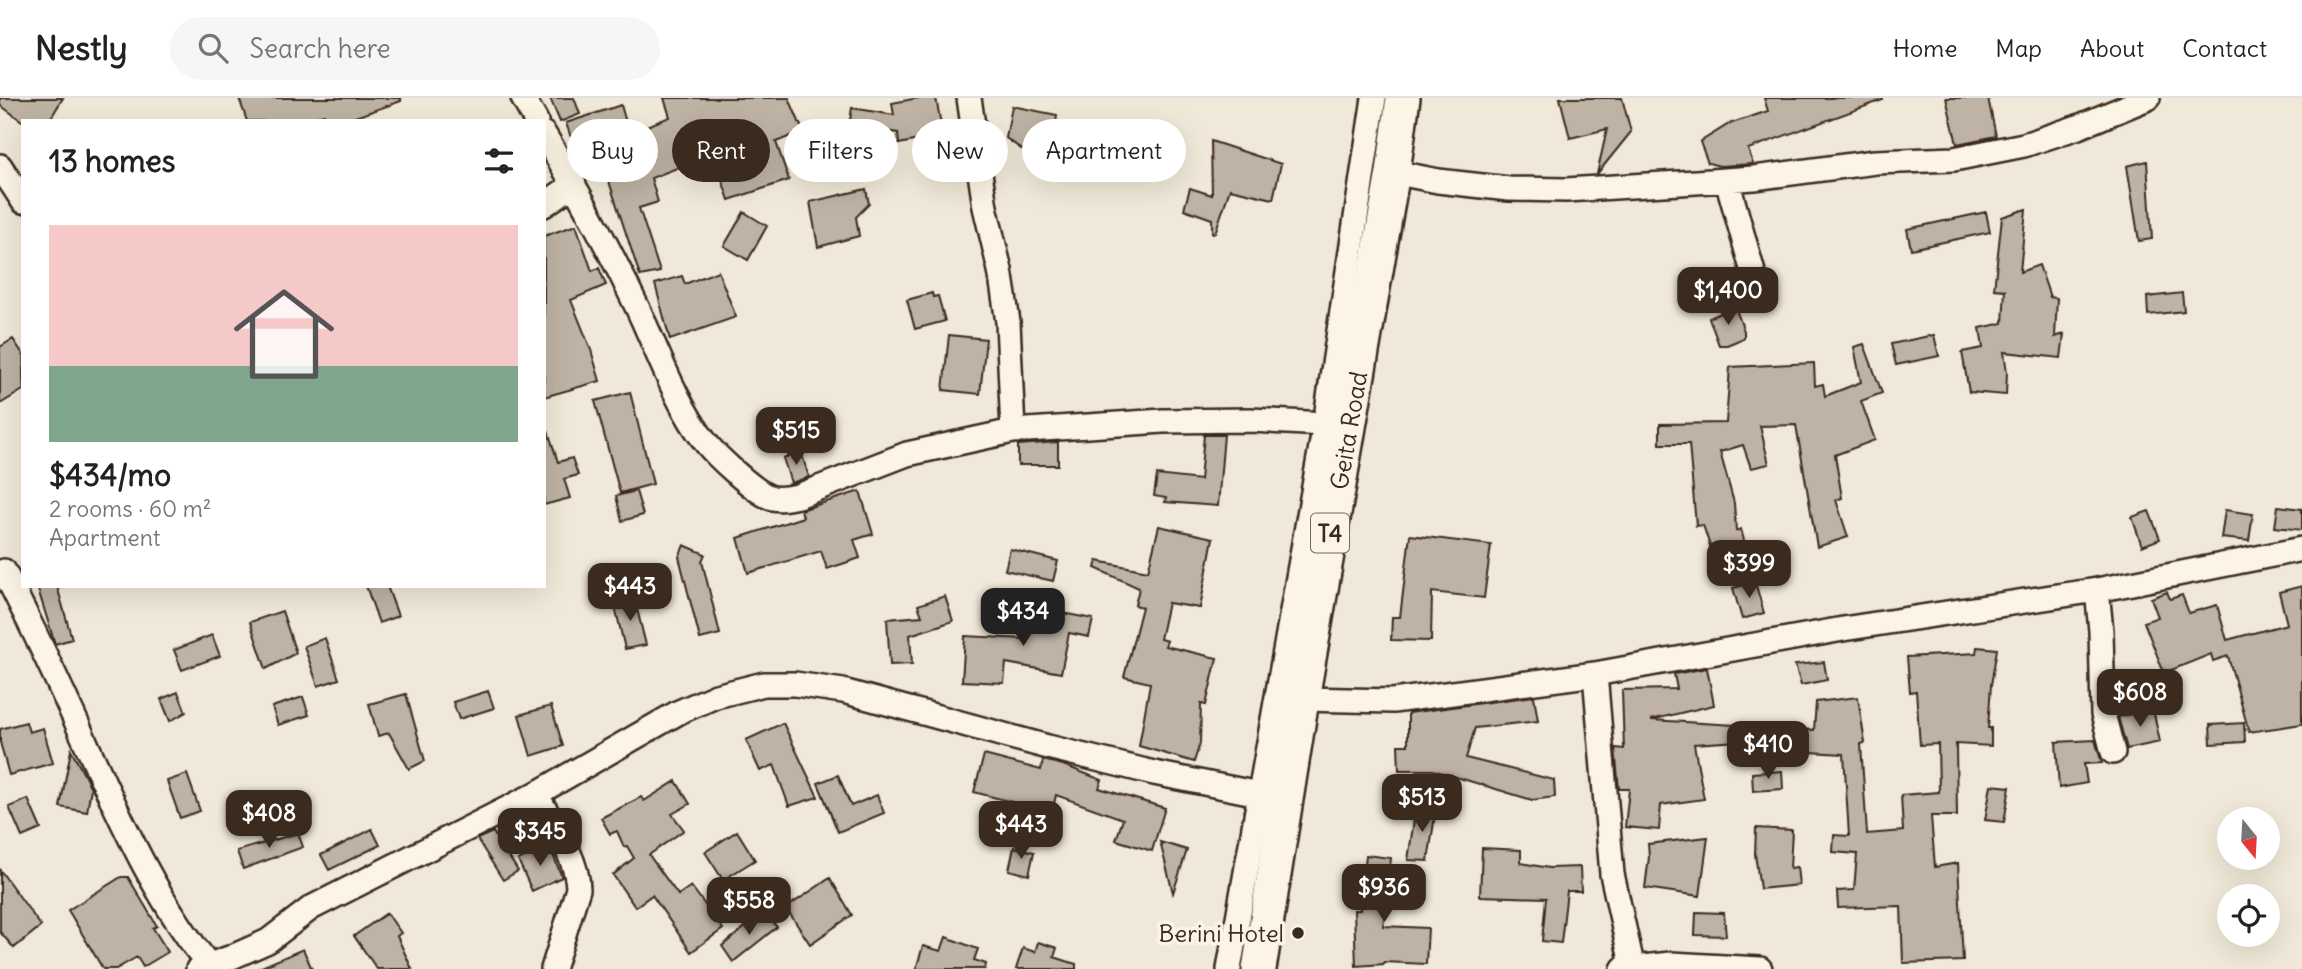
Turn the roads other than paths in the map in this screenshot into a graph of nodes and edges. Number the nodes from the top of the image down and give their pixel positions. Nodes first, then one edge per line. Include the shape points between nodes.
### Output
1 (523, 98) edge
2 (969, 98) edge
3 (1374, 98) edge
4 (1403, 98) edge
5 (2148, 98) edge
6 (535, 119) edge
7 (546, 137) edge
8 (0, 166) edge
9 (1393, 172) junction
10 (1727, 180) junction
11 (573, 184) junction
12 (21, 198) edge
13 (546, 204) edge
14 (1756, 283) dead end
15 (1325, 425) junction
16 (1013, 431) junction
17 (2302, 549) edge
18 (9, 568) edge
19 (2097, 590) junction
20 (1595, 674) junction
21 (1301, 699) junction
22 (2113, 752) dead end
23 (1259, 793) junction
24 (536, 794) junction
25 (559, 965) edge
26 (206, 967) edge
27 (1228, 969) edge
28 (1259, 969) edge
29 (1629, 969) edge
30 (1760, 969) edge

1 - 6 street
2 - 16 street via 1008,322
3 - 15 street
4 - 9 highway, Geita Road / T4
5 - 10 street via 2024,145 1954,159 1875,162
7 - 11 street
8 - 12 street
9 - 10 street via 1519,189
9 - 21 highway, Geita Road / T4
10 - 14 street
11 - 13 street
11 - 16 street via 695,427 717,454 767,496 798,496 907,454
15 - 16 street via 1163,421
15 - 23 street
17 - 19 street
18 - 26 street via 118,817
19 - 20 street
19 - 22 street via 2104,714
20 - 21 street via 1393,701
20 - 29 street via 1612,874
21 - 28 highway, Geita Road / T4
23 - 24 street via 1154,774 843,691 795,684 744,688 704,702
23 - 27 street
24 - 25 street via 578,877
24 - 26 street via 311,908 260,945
29 - 30 street via 1671,964

